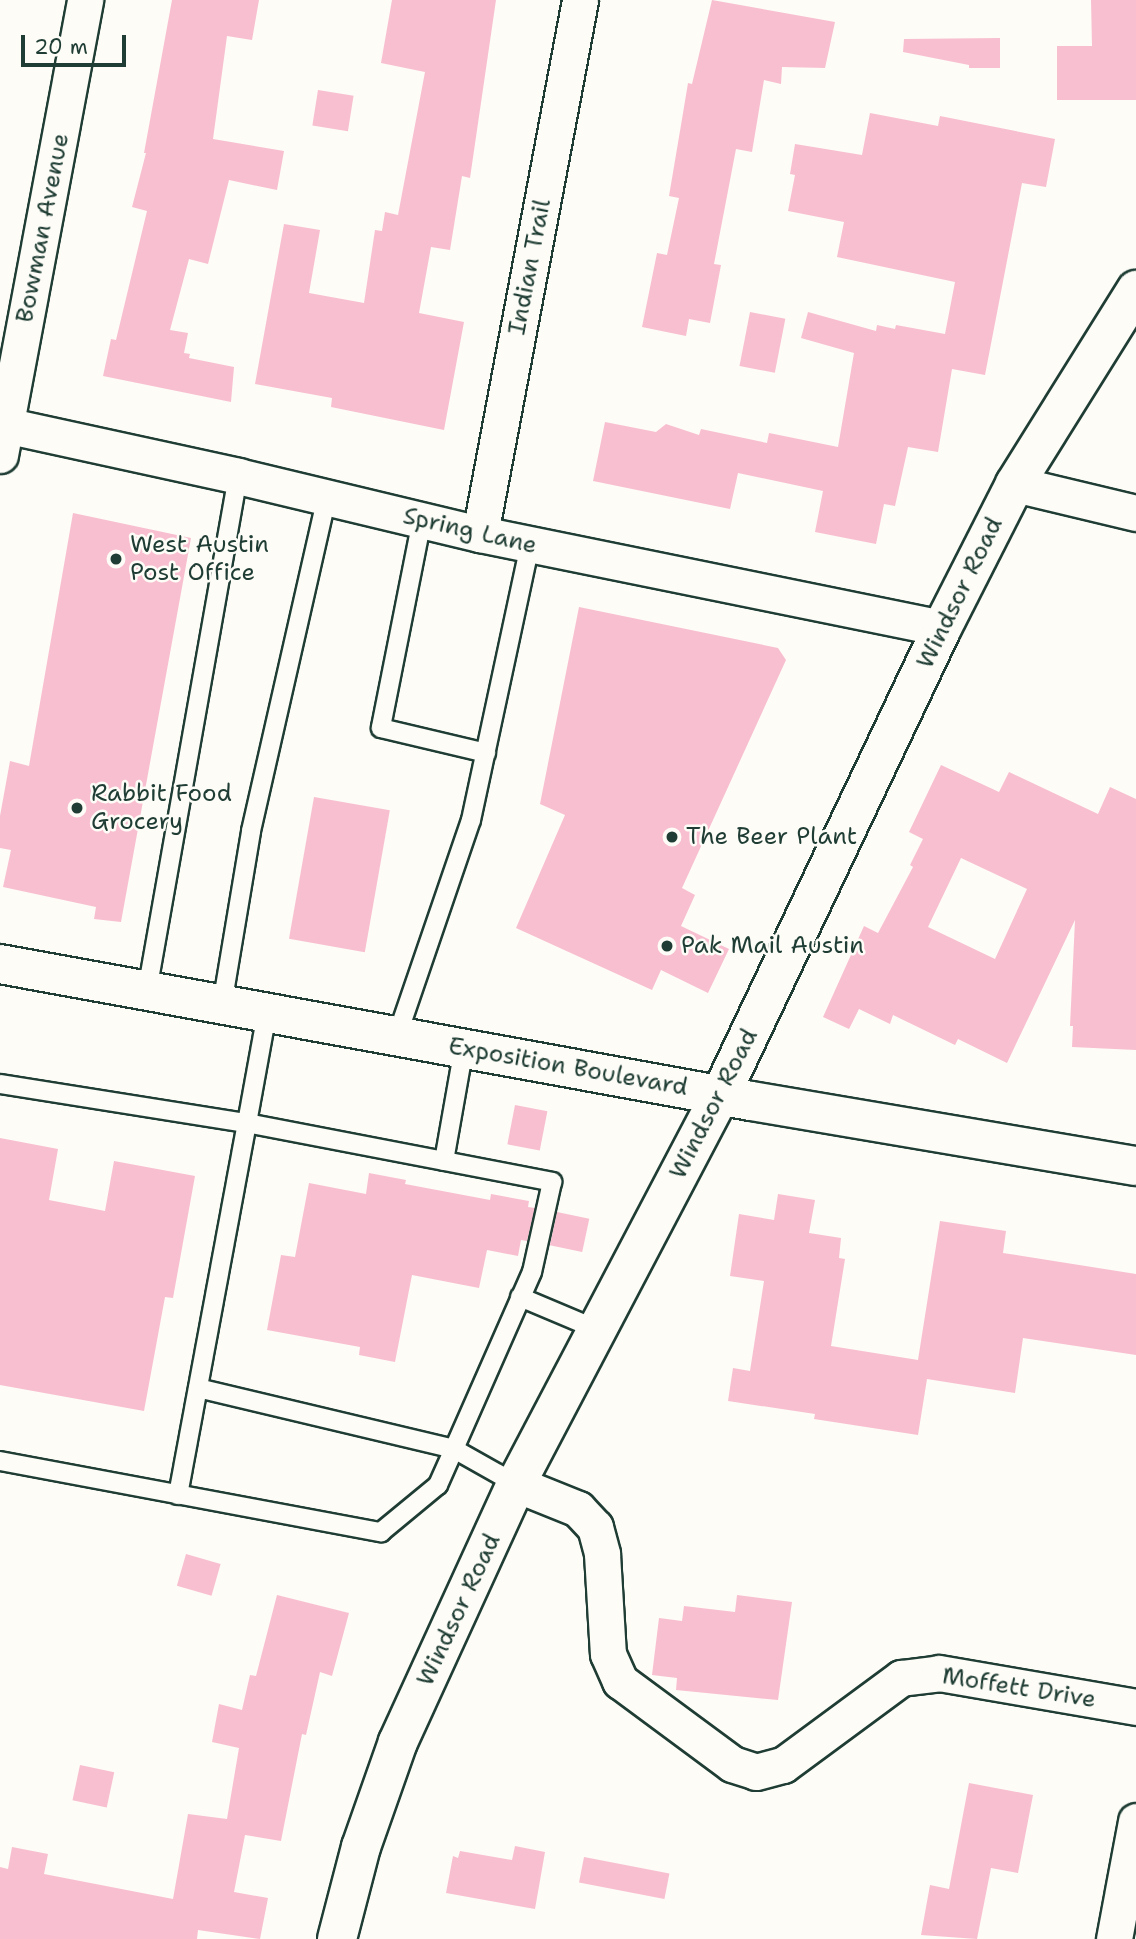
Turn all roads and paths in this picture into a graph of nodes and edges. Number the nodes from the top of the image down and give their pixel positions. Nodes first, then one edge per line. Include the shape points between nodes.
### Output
1 (85, 0) edge
2 (580, 0) edge
3 (1136, 290) edge
4 (2, 435) edge
5 (238, 476) junction
6 (1015, 484) junction
7 (327, 497) junction
8 (1136, 513) edge
9 (422, 520) junction
10 (480, 534) junction
11 (530, 544) junction
12 (942, 628) junction
13 (486, 753) junction
14 (0, 964) edge
15 (147, 991) junction
16 (222, 1005) junction
17 (267, 1013) junction
18 (397, 1036) junction
19 (464, 1048) junction
20 (0, 1084) edge
21 (721, 1094) junction
22 (247, 1123) junction
23 (444, 1161) junction
24 (1136, 1166) edge
25 (520, 1297) junction
26 (598, 1330) junction
27 (198, 1388) junction
28 (454, 1450) junction
29 (0, 1461) edge
30 (516, 1484) junction
31 (178, 1495) junction
32 (1136, 1707) edge
33 (1136, 1821) edge
34 (337, 1939) edge
35 (1114, 1939) edge

1 - 4 street, Bowman Avenue
2 - 10 street, Indian Trail
3 - 6 street, Windsor Road
4 - 5 street, Spring Lane
5 - 7 street, Spring Lane
5 - 15 lane
6 - 8 street
6 - 12 street, Windsor Road
7 - 9 street, Spring Lane
7 - 16 lane via 251,831
9 - 10 street, Spring Lane
9 - 13 lane via 381,728
10 - 11 street, Spring Lane
11 - 12 street, Spring Lane
11 - 13 lane
12 - 21 street, Windsor Road
13 - 18 lane via 471,820
14 - 15 street, Exposition Boulevard
15 - 16 street, Exposition Boulevard
16 - 17 street, Exposition Boulevard
17 - 18 street, Exposition Boulevard
17 - 22 lane
18 - 19 street, Exposition Boulevard
19 - 21 street, Exposition Boulevard
19 - 23 lane
20 - 22 lane
21 - 24 street, Exposition Boulevard
21 - 26 street, Windsor Road
22 - 23 lane
22 - 27 lane
23 - 25 lane via 552,1181 532,1272
25 - 26 lane
25 - 28 lane
26 - 30 street, Windsor Road
27 - 28 lane
27 - 31 lane
28 - 30 lane
28 - 31 lane via 438,1485 381,1532
29 - 31 lane
30 - 32 street, Moffett Drive via 578,1509 595,1527 602,1554 608,1654 620,1681 732,1764 756,1772 783,1765 901,1678 939,1673
30 - 34 street, Windsor Road via 398,1742 360,1847
33 - 35 street

